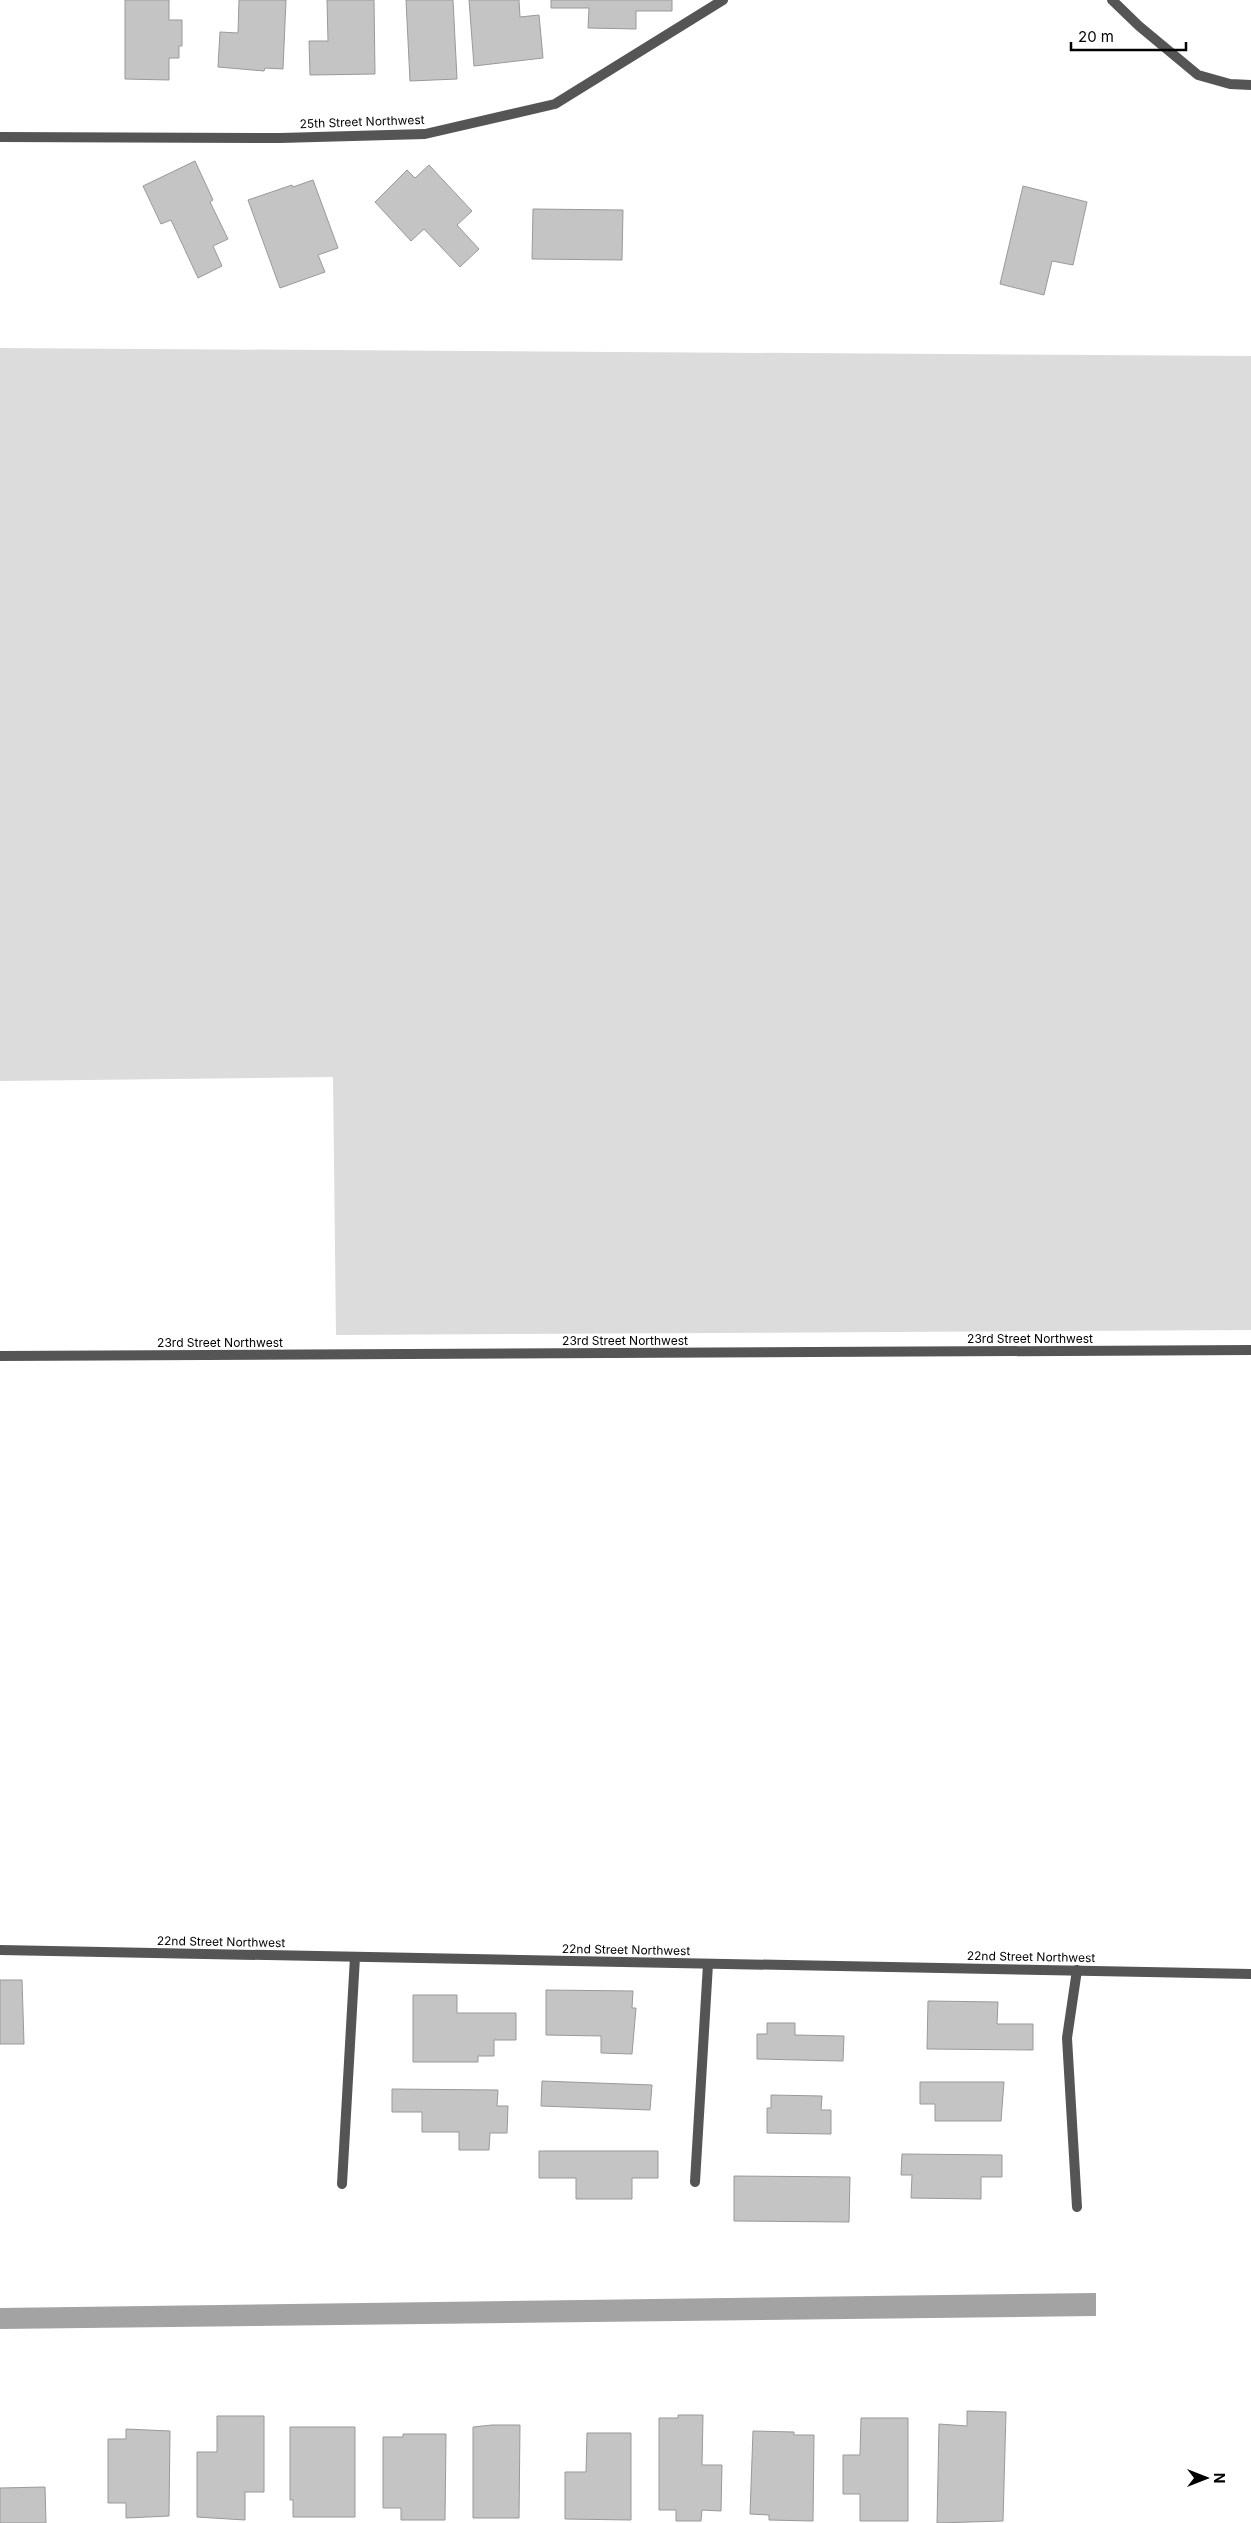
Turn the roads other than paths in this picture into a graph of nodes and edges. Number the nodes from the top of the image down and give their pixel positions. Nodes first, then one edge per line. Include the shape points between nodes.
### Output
1 (723, 0) edge
2 (1112, 0) edge
3 (1251, 85) edge
4 (0, 138) edge
5 (1251, 1350) edge
6 (0, 1356) edge
7 (0, 1950) edge
8 (355, 1957) junction
9 (708, 1964) junction
10 (1077, 1970) junction
11 (1251, 1974) edge
12 (695, 2182) dead end
13 (342, 2184) dead end
14 (1077, 2207) dead end

1 - 4 street, 25th Street Northwest via 555,104 425,134 280,138
2 - 3 street via 1198,75 1230,84
5 - 6 street, 23rd Street Northwest
7 - 8 street, 22nd Street Northwest
8 - 9 street, 22nd Street Northwest
8 - 13 street
9 - 10 street, 22nd Street Northwest
9 - 12 street
10 - 11 street, 22nd Street Northwest
10 - 14 street via 1068,2038

